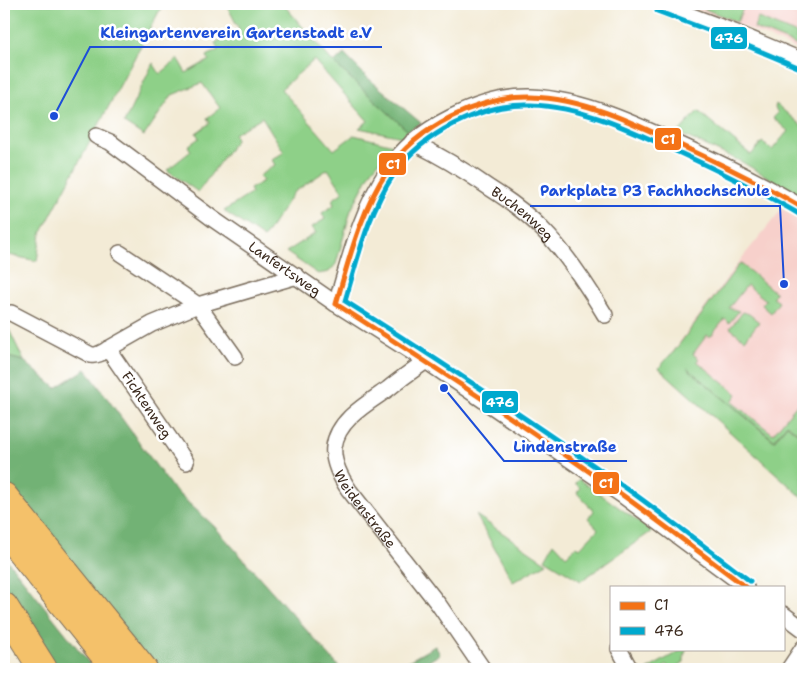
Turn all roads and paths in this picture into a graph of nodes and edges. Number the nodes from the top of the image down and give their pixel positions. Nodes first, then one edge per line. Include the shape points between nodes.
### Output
1 (660, 4) edge
2 (803, 61) edge
3 (96, 136) dead end
4 (412, 142) junction
5 (803, 208) edge
6 (120, 253) dead end
7 (297, 276) junction
8 (336, 304) junction
9 (198, 305) junction
10 (11, 313) dead end
11 (605, 315) dead end
12 (108, 348) junction
13 (235, 358) dead end
14 (426, 361) junction
15 (186, 462) dead end
16 (4, 497) edge
17 (4, 530) edge
18 (745, 586) edge
19 (4, 607) edge
20 (784, 615) edge
21 (803, 629) edge
22 (803, 648) edge
23 (620, 650) edge
24 (43, 669) edge
25 (116, 669) edge
26 (143, 669) edge
27 (483, 669) edge
28 (630, 669) edge
29 (789, 669) edge

1 - 2 street
3 - 7 street, Lanfertsweg via 110,142 213,219
4 - 5 street via 448,119 493,101 531,97 566,101 656,133 735,170
4 - 8 street via 388,169 373,194
4 - 11 street, Buchenweg via 474,177 542,228 562,251
6 - 9 street
7 - 8 street, Lanfertsweg
7 - 9 street
8 - 14 street, Lanfertsweg
9 - 12 street via 152,324
9 - 13 street
10 - 12 street via 86,353 95,355
12 - 15 street, Fichtenweg
14 - 18 street, Lanfertsweg via 622,495
14 - 27 street, Weidenstraße via 358,410 346,423 334,446 336,464 343,481 439,605
16 - 26 highway
17 - 25 highway
19 - 24 highway
20 - 21 street
22 - 29 street
23 - 28 street

